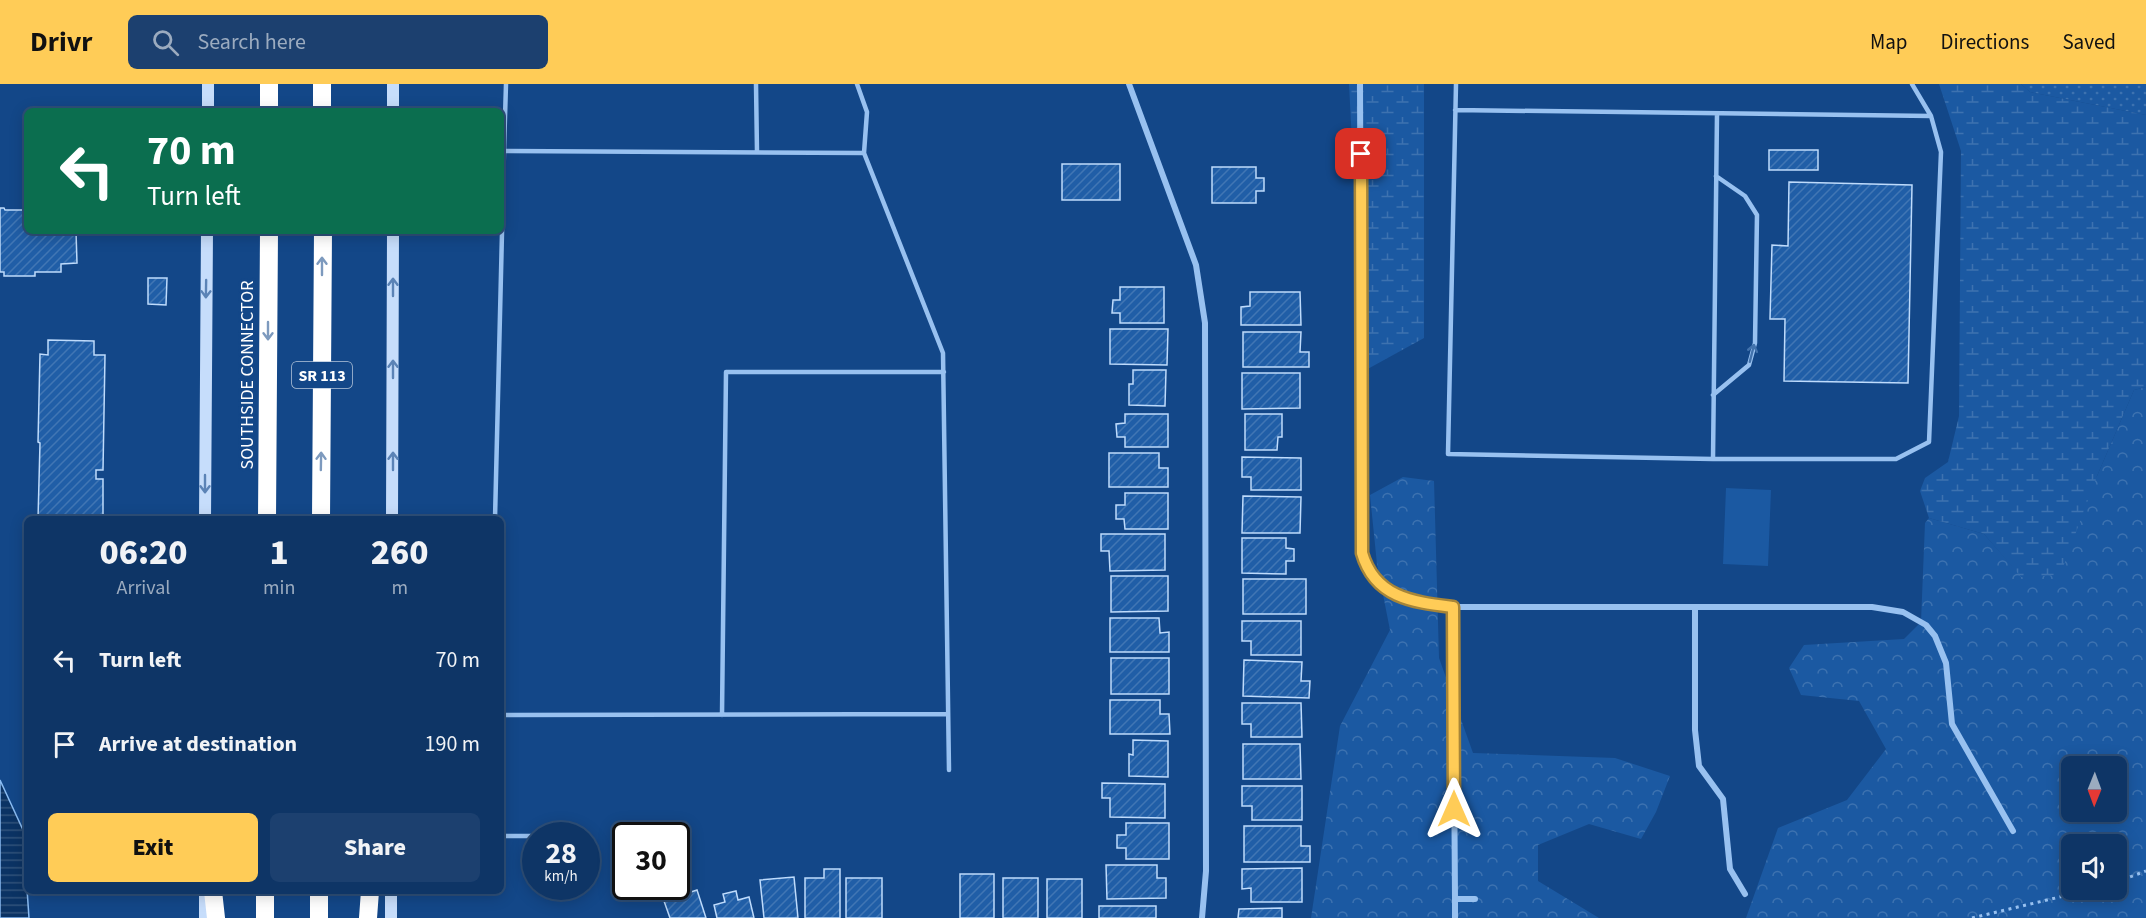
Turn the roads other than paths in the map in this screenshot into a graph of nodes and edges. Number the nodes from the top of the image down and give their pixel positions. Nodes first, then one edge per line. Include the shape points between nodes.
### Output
1 (208, 84) edge
2 (269, 84) edge
3 (322, 84) edge
4 (393, 84) edge
5 (506, 84) edge
6 (756, 84) edge
7 (857, 84) edge
8 (1129, 84) edge
9 (1360, 84) edge
10 (1456, 84) edge
11 (1911, 84) edge
12 (208, 108) edge
13 (269, 108) edge
14 (322, 108) edge
15 (393, 108) edge
16 (1455, 110) junction
17 (1717, 114) junction
18 (1931, 116) junction
19 (504, 151) joint
20 (757, 152) junction
21 (864, 153) junction
22 (1716, 176) junction
23 (207, 234) edge
24 (269, 234) edge
25 (322, 234) edge
26 (393, 234) edge
27 (502, 234) edge
28 (944, 372) junction
29 (1713, 395) junction
30 (1713, 459) junction
31 (205, 516) edge
32 (267, 516) edge
33 (321, 516) edge
34 (392, 516) edge
35 (495, 516) edge
36 (1453, 607) junction
37 (1695, 607) junction
38 (948, 714) junction
39 (504, 715) edge
40 (722, 715) junction
41 (949, 770) dead end
42 (2013, 831) dead end
43 (504, 836) edge
44 (522, 836) edge
45 (205, 894) edge
46 (213, 894) edge
47 (266, 894) edge
48 (319, 894) edge
49 (370, 894) edge
50 (391, 894) edge
51 (1745, 894) dead end
52 (1455, 899) junction
53 (1475, 899) dead end
54 (205, 918) edge
55 (216, 918) edge
56 (265, 918) edge
57 (319, 918) edge
58 (368, 918) edge
59 (391, 918) edge
60 (1202, 918) edge
61 (1455, 918) edge

1 - 12 street
2 - 13 highway
3 - 14 highway
4 - 15 street
5 - 19 lane
6 - 20 lane
7 - 21 lane via 867,112
8 - 60 street via 1196,265 1205,323 1206,871
9 - 36 street via 1362,553 1367,570 1388,591 1415,602
10 - 16 lane
11 - 18 lane
16 - 17 lane
16 - 30 lane via 1448,454
17 - 18 lane
17 - 22 lane
18 - 30 lane via 1941,152 1929,442 1896,459
19 - 20 lane
20 - 21 lane
21 - 28 lane via 943,353
22 - 29 lane
29 -> 22 lane via 1749,365 1755,343 1757,226 1757,214 1745,196
23 -> 31 street
24 -> 32 highway, SOUTHSIDE CONNECTOR / SR 113
33 -> 25 highway, SR 113
34 -> 26 street
27 - 35 lane
28 - 38 lane
28 - 40 lane via 726,372
29 - 30 lane
36 - 37 street
36 - 52 street
37 - 42 street via 1872,607 1903,612 1926,625 1946,663 1952,724
37 - 51 street via 1695,730 1699,766 1723,799 1730,869
38 - 40 lane
38 - 41 lane
39 - 40 lane
43 - 44 lane
45 - 54 street
46 - 55 highway
47 - 56 highway
48 - 57 highway
49 - 58 highway
50 - 59 street
52 - 53 street
52 - 61 street

